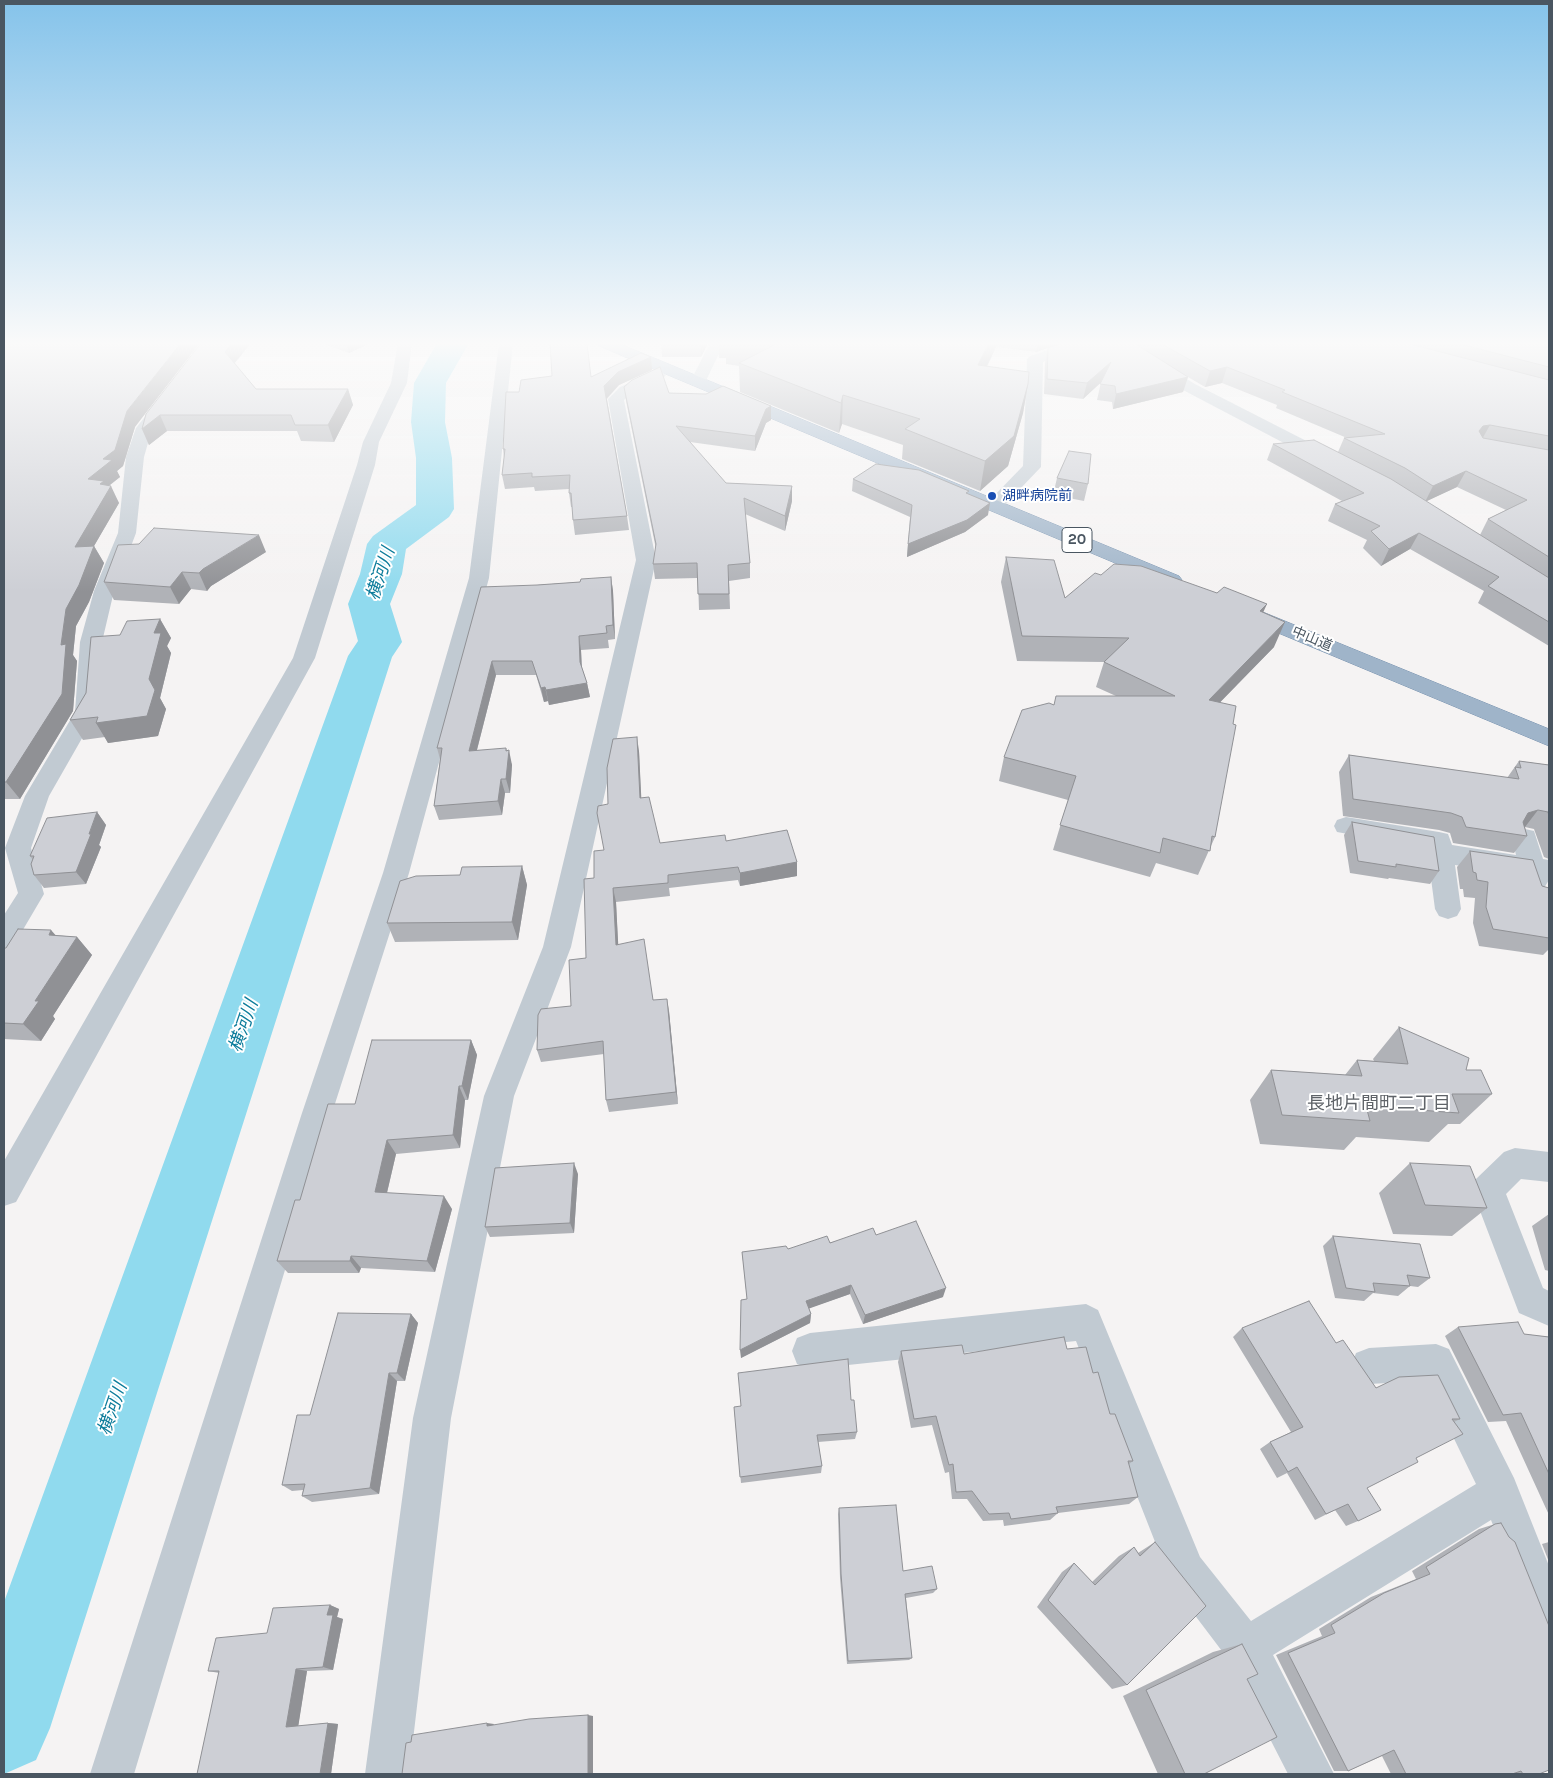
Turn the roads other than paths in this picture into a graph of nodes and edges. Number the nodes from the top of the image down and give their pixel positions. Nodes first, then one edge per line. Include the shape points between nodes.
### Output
1 (146, 426) edge
2 (379, 426) edge
3 (496, 426) edge
4 (621, 426) edge
5 (803, 426) edge
6 (1033, 426) edge
7 (1263, 426) edge
8 (1338, 465) edge
9 (994, 506) junction
10 (1185, 585) edge
11 (1230, 604) edge
12 (1549, 738) edge
13 (1346, 826) dead end
14 (1525, 838) edge
15 (11, 848) edge
16 (1440, 853) junction
17 (1540, 868) edge
18 (1539, 895) edge
19 (1448, 909) dead end
20 (4, 937) edge
21 (1549, 1167) edge
22 (4, 1191) edge
23 (1549, 1308) edge
24 (810, 1351) dead end
25 (1369, 1366) dead end
26 (1500, 1492) junction
27 (1548, 1614) edge
28 (1246, 1648) junction
29 (112, 1774) edge
30 (387, 1774) edge
31 (1312, 1774) edge

1 - 15 street via 135,457 127,533 104,592 91,642 86,712
2 - 22 street via 304,658
3 - 29 street via 479,578 396,873 317,1113
4 - 30 street via 646,560 557,947 497,1105 432,1418
5 - 9 highway, 20
6 - 9 street via 1032,467
7 - 8 street
9 - 10 highway, 20
11 - 12 highway, 中山道
13 - 16 street via 1439,841
14 - 17 street
15 - 20 street via 31,894
16 - 17 street
16 - 19 street
17 - 18 street
21 - 23 street via 1515,1163 1488,1190 1531,1301
24 - 28 street via 1086,1322 1186,1571
25 - 26 street via 1436,1362
26 - 27 street
26 - 28 street
28 - 31 street

